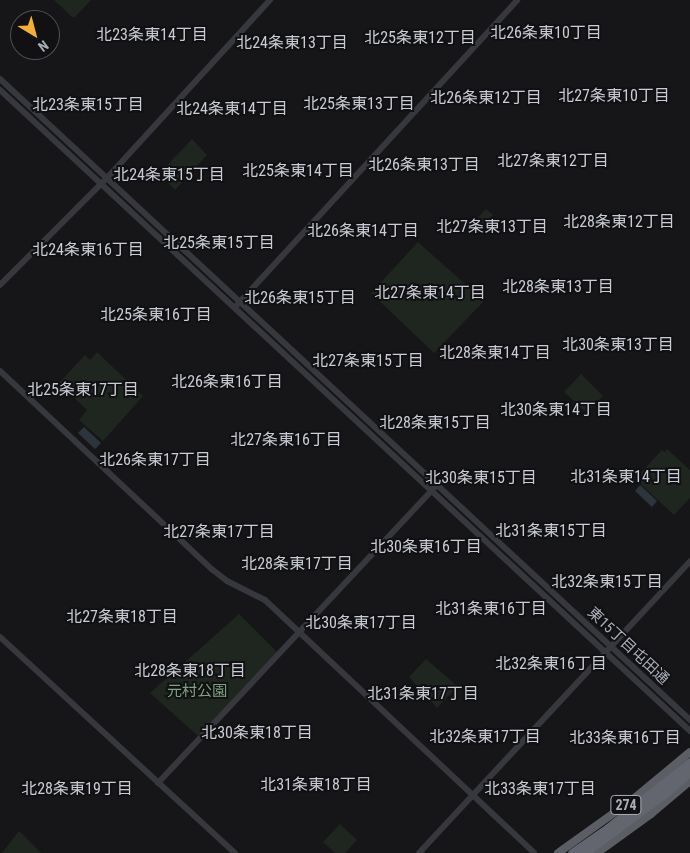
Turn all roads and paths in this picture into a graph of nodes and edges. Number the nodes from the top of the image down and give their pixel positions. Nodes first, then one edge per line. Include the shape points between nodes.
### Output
1 (270, 0) edge
2 (517, 0) edge
3 (0, 80) edge
4 (0, 90) edge
5 (103, 181) junction
6 (0, 286) edge
7 (239, 302) junction
8 (235, 308) junction
9 (0, 371) edge
10 (434, 487) junction
11 (690, 561) edge
12 (298, 633) junction
13 (0, 637) edge
14 (610, 647) junction
15 (605, 652) junction
16 (690, 720) edge
17 (690, 731) edge
18 (690, 752) edge
19 (690, 762) edge
20 (690, 771) edge
21 (690, 781) edge
22 (158, 783) junction
23 (473, 794) junction
24 (235, 853) edge
25 (419, 853) edge
26 (534, 853) edge
27 (558, 853) edge
28 (572, 853) edge
29 (584, 853) edge
30 (596, 853) edge

1 - 5 street
2 - 7 street
3 - 5 street, 東15丁目屯田通
4 - 5 street, 東15丁目屯田通
5 - 6 street
5 - 7 street, 東15丁目屯田通
5 - 8 street, 東15丁目屯田通
7 - 8 street
7 - 10 street, 東15丁目屯田通
8 - 10 street, 東15丁目屯田通
9 - 12 street via 213,570 227,581 265,600
10 - 12 street
10 - 14 street, 東15丁目屯田通
10 - 15 street, 東15丁目屯田通
11 - 14 street
12 - 22 street
12 - 23 street
13 - 22 street
14 - 15 street
14 - 16 street, 東15丁目屯田通
15 - 17 street, 東15丁目屯田通
15 - 23 street
18 - 27 highway, 274 via 632,800
19 - 28 highway
20 - 29 highway
21 - 30 highway, 274
22 - 24 street
23 - 25 street
23 - 26 street

